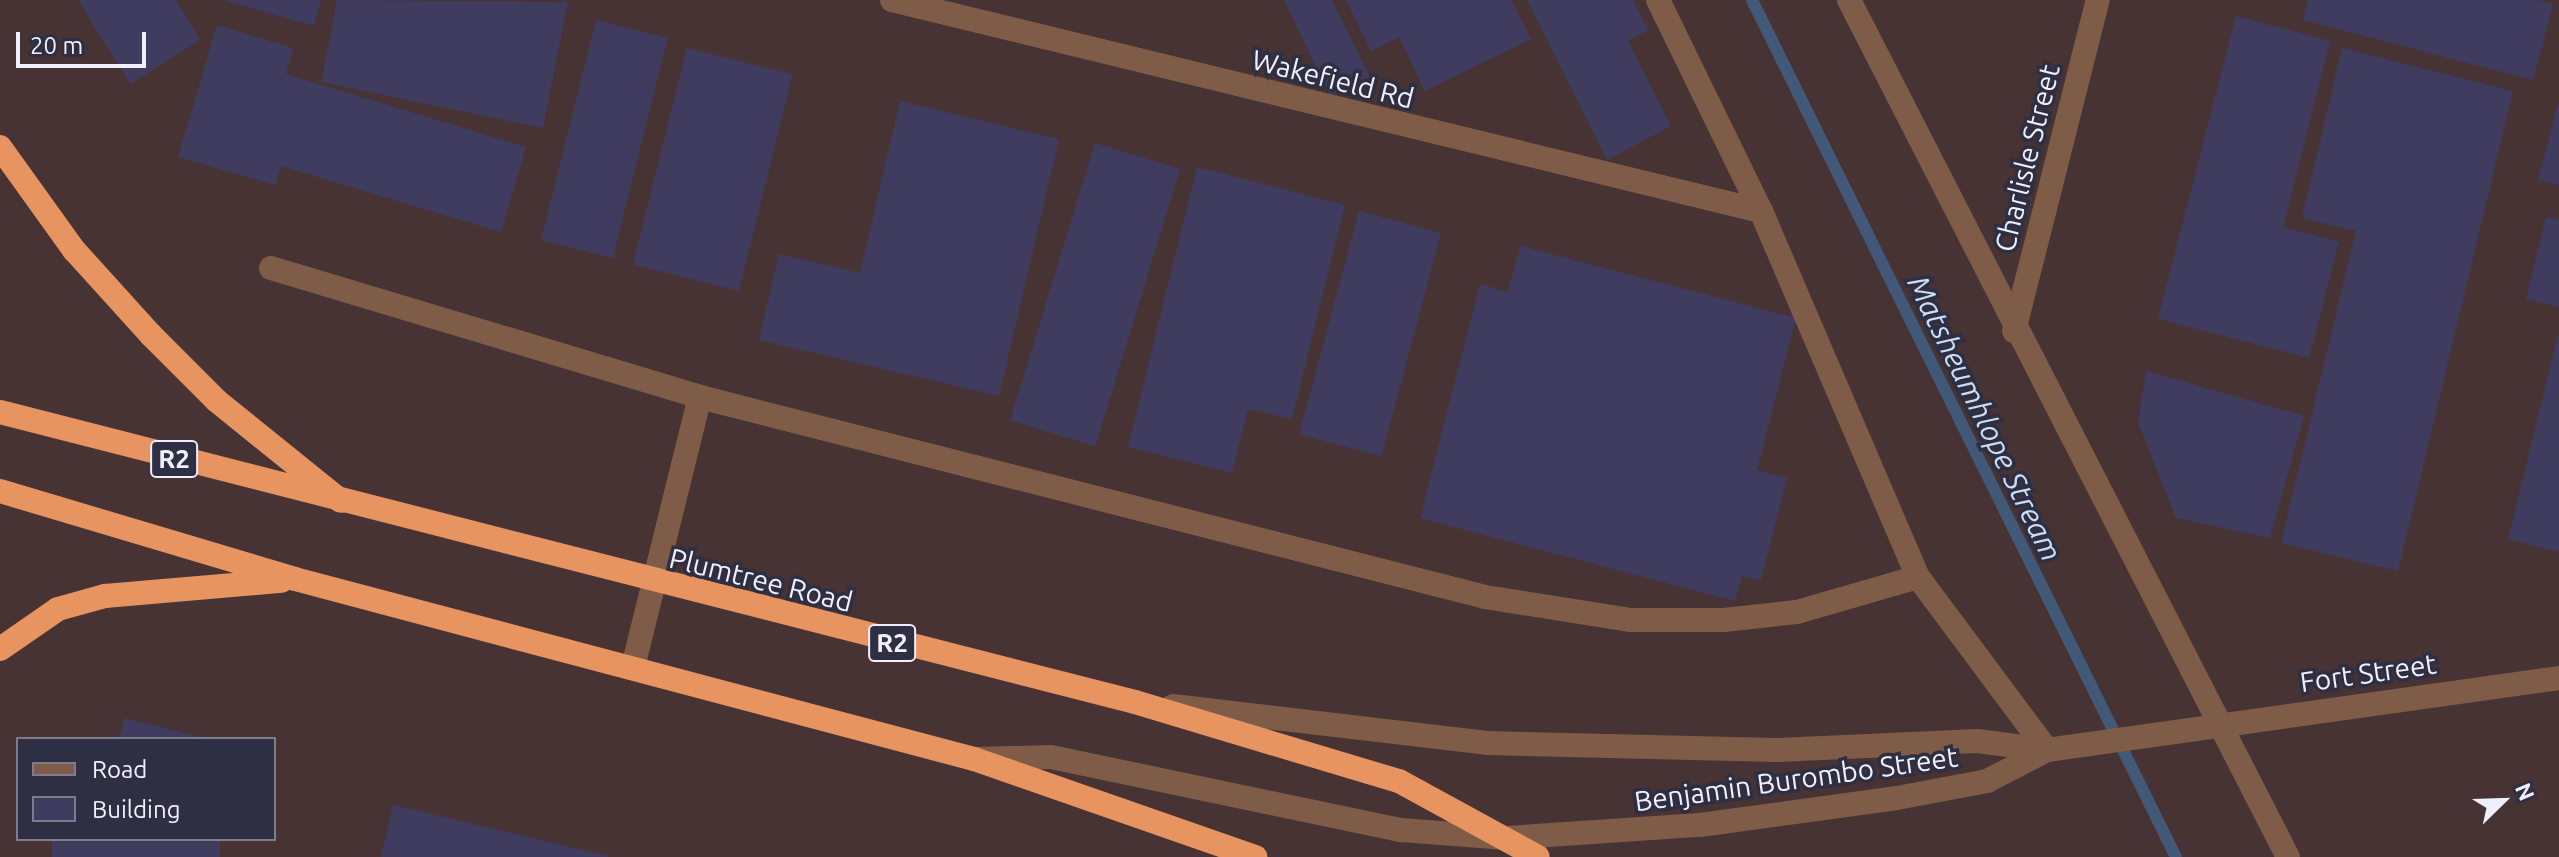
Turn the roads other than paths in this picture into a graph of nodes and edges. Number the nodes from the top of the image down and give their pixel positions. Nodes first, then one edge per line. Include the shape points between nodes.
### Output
1 (892, 0) edge
2 (1658, 0) edge
3 (1849, 0) edge
4 (2098, 0) edge
5 (0, 147) edge
6 (1761, 211) junction
7 (271, 268) dead end
8 (2014, 331) junction
9 (700, 397) junction
10 (0, 412) edge
11 (0, 491) edge
12 (348, 506) junction
13 (1918, 577) junction
14 (295, 579) junction
15 (649, 584) junction
16 (0, 649) edge
17 (633, 667) junction
18 (2559, 678) edge
19 (1135, 702) junction
20 (2220, 723) junction
21 (2185, 729) joint
22 (2057, 748) junction
23 (974, 759) junction
24 (1507, 838) junction
25 (1255, 857) edge
26 (1538, 857) edge
27 (2288, 857) edge

1 - 6 street, Wakefield Rd
2 - 6 street
3 - 8 street
4 - 8 street, Charlisle Street
5 - 12 highway via 74,250 151,335 217,401
6 - 13 street
7 - 9 street
8 - 20 street
9 - 13 street via 1485,597 1631,620 1797,612
9 - 15 street
10 - 12 highway, Plumtree Road / R2
11 - 14 highway
12 - 15 highway, Plumtree Road / R2
13 - 22 street
14 - 16 highway via 105,596 58,609
14 - 17 highway
15 - 17 street
15 - 19 highway, Plumtree Road / R2
17 - 23 highway
18 - 20 street, Fort Street
19 - 22 street, Benjamin Burombo Street via 1487,743 1777,750 1977,741
19 - 24 highway, Plumtree Road / R2 via 1399,781
20 - 21 street, Fort Street
20 - 27 street
21 - 22 street, Benjamin Burombo Street
22 - 24 street, Benjamin Burombo Street via 1987,781 1897,798 1700,825
23 - 24 street, Benjamin Burombo Street via 1051,757 1401,830
23 - 25 highway
24 - 26 highway, Plumtree Road / R2

